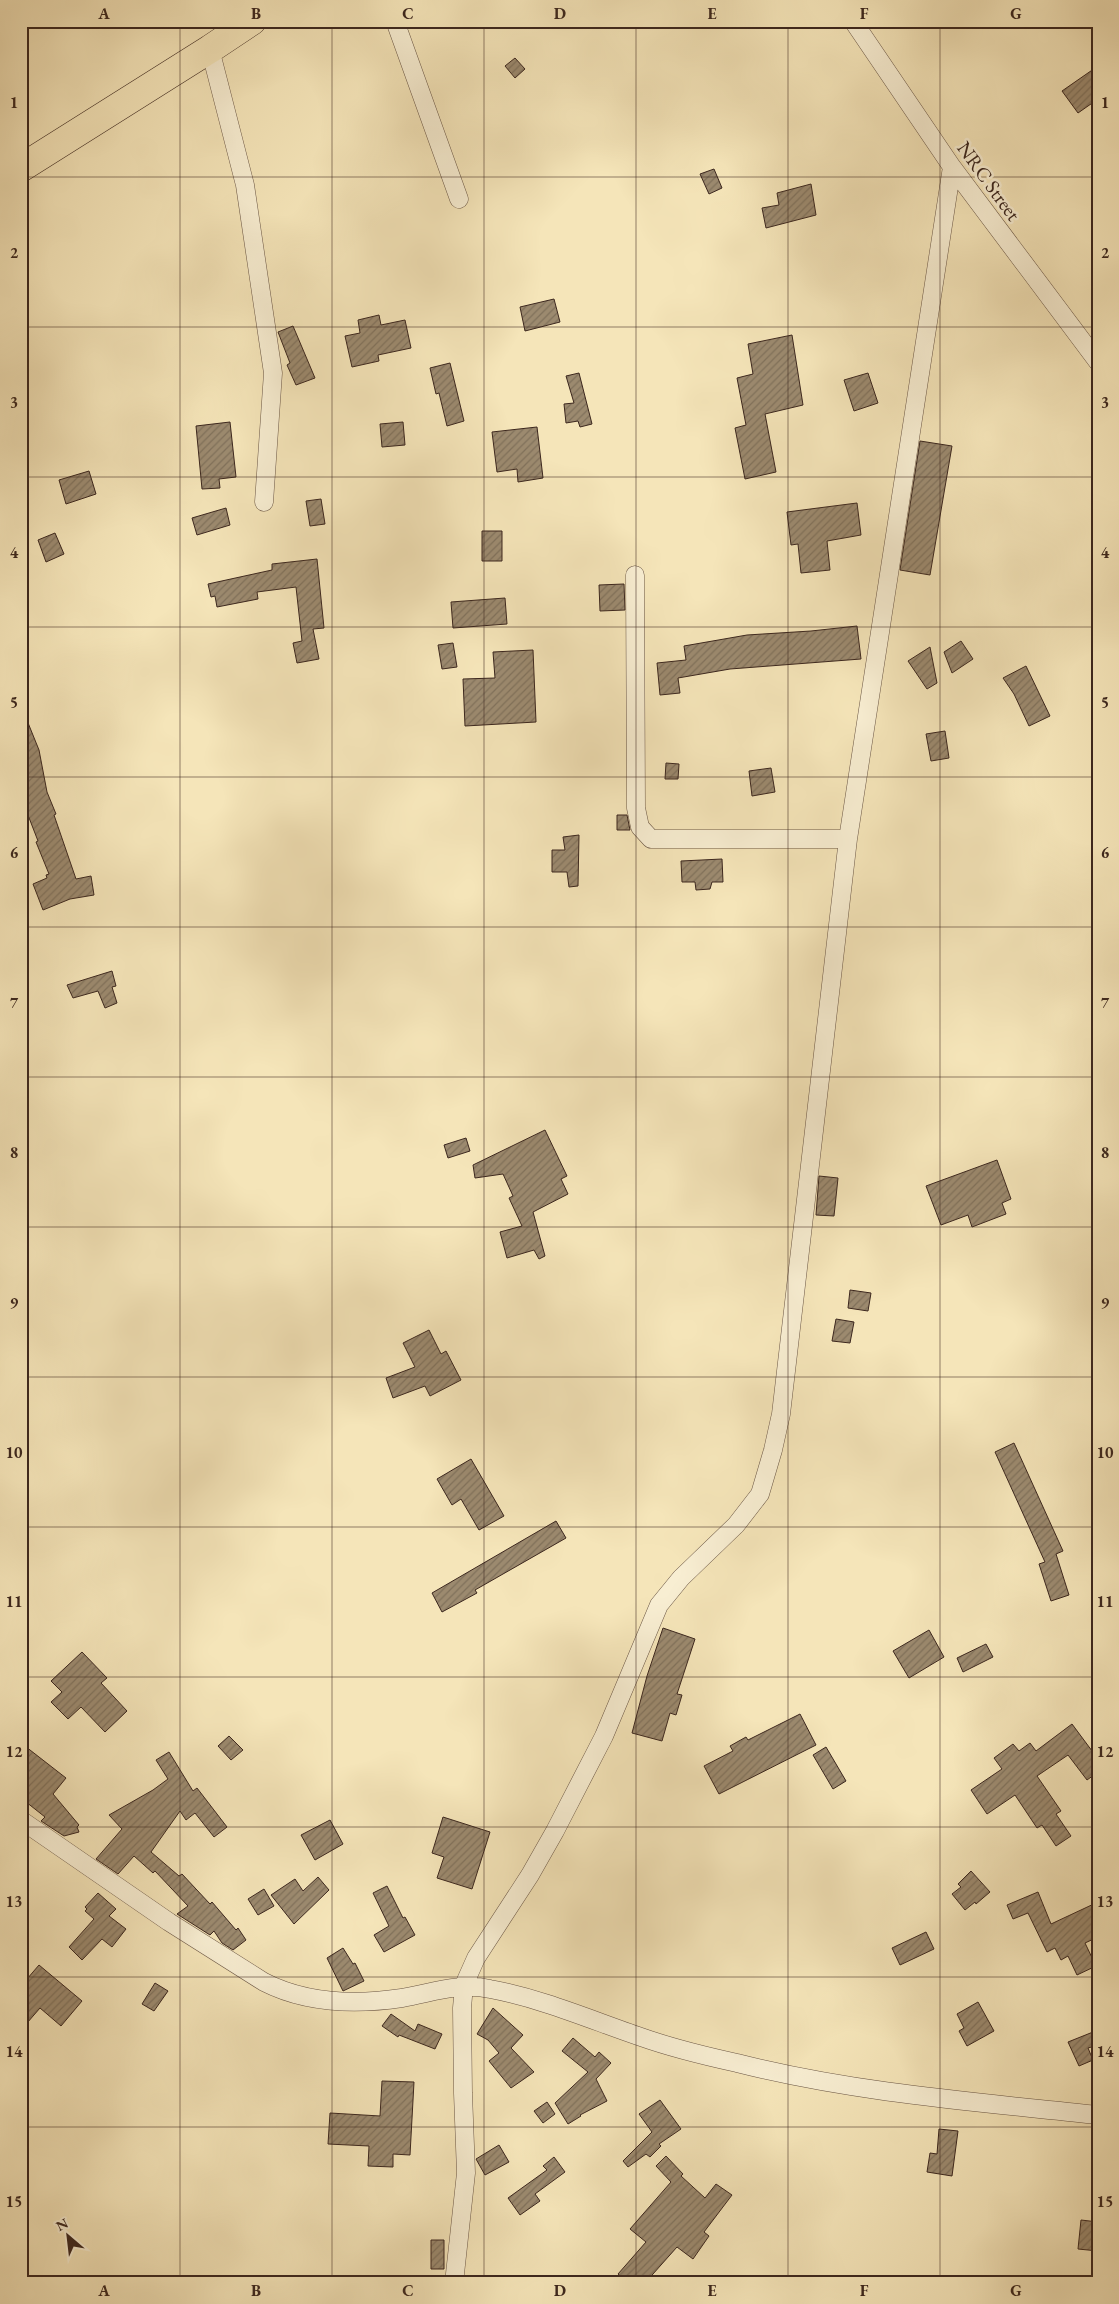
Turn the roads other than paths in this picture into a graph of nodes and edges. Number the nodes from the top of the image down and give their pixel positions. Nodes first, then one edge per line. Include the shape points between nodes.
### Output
1 (252, 21) edge
2 (395, 21) edge
3 (853, 21) edge
4 (210, 49) junction
5 (952, 167) junction
6 (21, 168) edge
7 (458, 199) dead end
8 (1098, 362) edge
9 (264, 502) dead end
10 (635, 575) dead end
11 (848, 839) junction
12 (21, 1820) edge
13 (464, 1985) junction
14 (1098, 2115) edge
15 (454, 2283) edge

1 - 4 highway
2 - 7 street
3 - 5 street, NRC Street
4 - 6 highway
4 - 9 street via 244,186 273,372
5 - 8 street, NRC Street
5 - 11 street
10 - 11 street via 636,808 640,827 651,839
11 - 13 street via 781,1414 760,1494 736,1525 681,1578 659,1605 604,1736 555,1831 476,1958
12 - 13 street via 168,1922 280,1990 354,2003 402,1998
13 - 14 street via 489,1988 556,2006 643,2038 749,2066 905,2095
13 - 15 street via 466,2173

